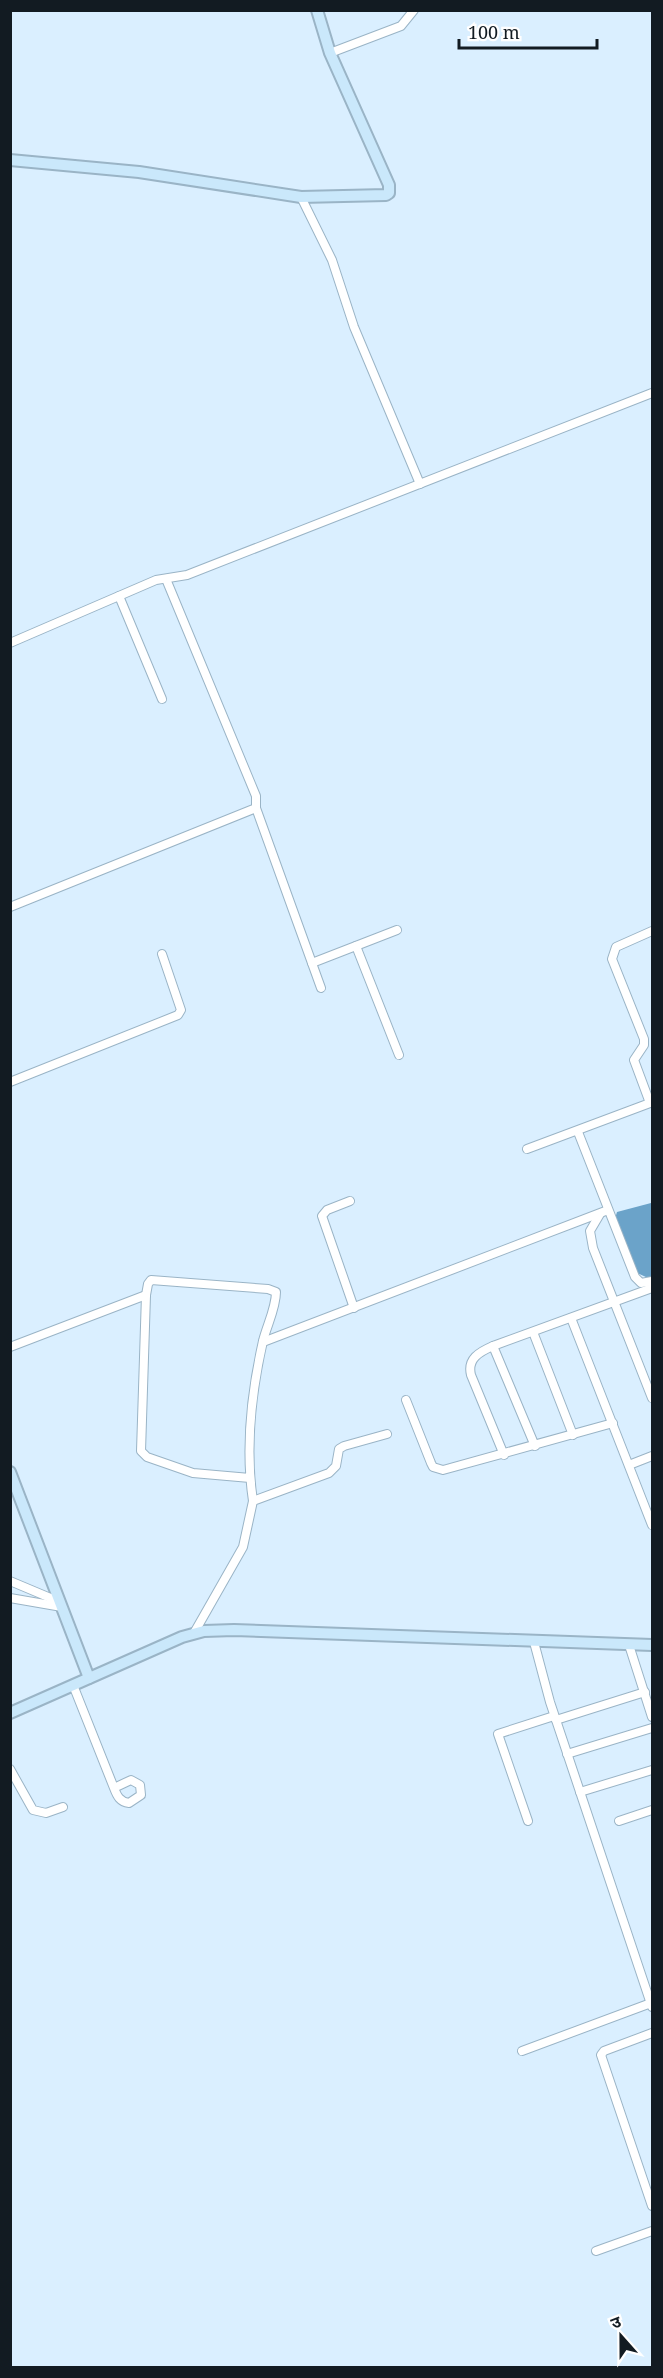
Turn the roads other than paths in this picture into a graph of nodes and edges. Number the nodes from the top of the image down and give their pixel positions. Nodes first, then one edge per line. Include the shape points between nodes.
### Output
1 (317, 10) edge
2 (414, 10) edge
3 (330, 53) junction
4 (10, 159) edge
5 (301, 197) junction
6 (652, 393) edge
7 (420, 484) junction
8 (166, 579) junction
9 (119, 596) junction
10 (10, 643) edge
11 (162, 699) dead end
12 (256, 808) junction
13 (10, 907) edge
14 (397, 930) dead end
15 (652, 931) edge
16 (356, 946) junction
17 (162, 954) dead end
18 (312, 963) junction
19 (321, 988) dead end
20 (399, 1055) dead end
21 (10, 1082) edge
22 (578, 1132) junction
23 (527, 1149) dead end
24 (350, 1201) dead end
25 (608, 1210) junction
26 (600, 1214) junction
27 (652, 1281) edge
28 (652, 1288) edge
29 (146, 1295) junction
30 (615, 1302) junction
31 (354, 1308) junction
32 (571, 1318) junction
33 (533, 1332) junction
34 (263, 1342) junction
35 (493, 1346) junction
36 (10, 1347) edge
37 (652, 1398) edge
38 (406, 1400) dead end
39 (613, 1423) junction
40 (387, 1434) dead end
41 (573, 1435) junction
42 (535, 1446) junction
43 (504, 1455) junction
44 (652, 1456) edge
45 (629, 1465) junction
46 (10, 1472) edge
47 (250, 1478) junction
48 (253, 1501) junction
49 (652, 1525) edge
50 (10, 1581) edge
51 (10, 1598) edge
52 (61, 1604) junction
53 (194, 1633) junction
54 (534, 1642) junction
55 (629, 1645) junction
56 (652, 1646) edge
57 (89, 1678) junction
58 (73, 1685) junction
59 (645, 1692) junction
60 (10, 1713) edge
61 (652, 1716) edge
62 (555, 1718) junction
63 (652, 1728) edge
64 (567, 1754) junction
65 (10, 1769) edge
66 (652, 1770) edge
67 (114, 1788) dead end
68 (580, 1792) junction
69 (63, 1807) dead end
70 (652, 1810) edge
71 (528, 1821) dead end
72 (619, 1821) dead end
73 (652, 2005) edge
74 (652, 2033) edge
75 (522, 2051) dead end
76 (652, 2173) edge
77 (643, 2177) junction
78 (652, 2206) edge
79 (652, 2231) edge
80 (596, 2251) dead end

1 - 3 street
2 - 3 street via 402,26
3 - 5 street via 389,185 389,193
4 - 5 street via 139,172
5 - 7 street via 332,260 354,327
6 - 7 street
7 - 8 street via 187,575
8 - 9 street
8 - 12 street via 256,796
9 - 10 street
9 - 11 street
12 - 13 street
12 - 18 street
14 - 16 street
15 - 22 street via 616,947 612,959 644,1039 634,1060 650,1103
16 - 18 street
16 - 20 street
17 - 21 street via 181,1010 178,1015
18 - 19 street
22 - 23 street
22 - 25 street
24 - 31 street via 327,1209 322,1216
25 - 26 street
25 - 27 street via 638,1281
26 - 30 street via 590,1237
26 - 31 street
28 - 30 street
29 - 34 street via 148,1284 158,1279 273,1289 276,1296
29 - 36 street
29 - 47 street via 141,1451 147,1457 193,1473
30 - 32 street
30 - 37 street
31 - 34 street
32 - 33 street
32 - 39 street
33 - 35 street
33 - 41 street
34 - 47 street via 250,1426
35 - 42 street
35 - 43 street via 475,1357 469,1368
38 - 43 street via 433,1467 452,1470
39 - 41 street
39 - 45 street
40 - 48 street via 339,1449 336,1466 329,1473
41 - 42 street
42 - 43 street
44 - 45 street
45 - 49 street
46 - 52 street
47 - 48 street
48 - 53 street via 238,1559
50 - 52 street
51 - 52 street
52 - 57 street
53 - 54 street via 234,1629
53 - 57 street
54 - 55 street
54 - 62 street
55 - 56 street
55 - 59 street
57 - 58 street
58 - 60 street
58 - 67 street
59 - 61 street
59 - 62 street
62 - 64 street
62 - 71 street via 498,1734
63 - 64 street
64 - 68 street
65 - 69 street via 33,1810 46,1813
66 - 68 street
68 - 73 street
70 - 72 street
73 - 75 street
74 - 77 street via 604,2050 601,2055
76 - 77 street
77 - 78 street
79 - 80 street

